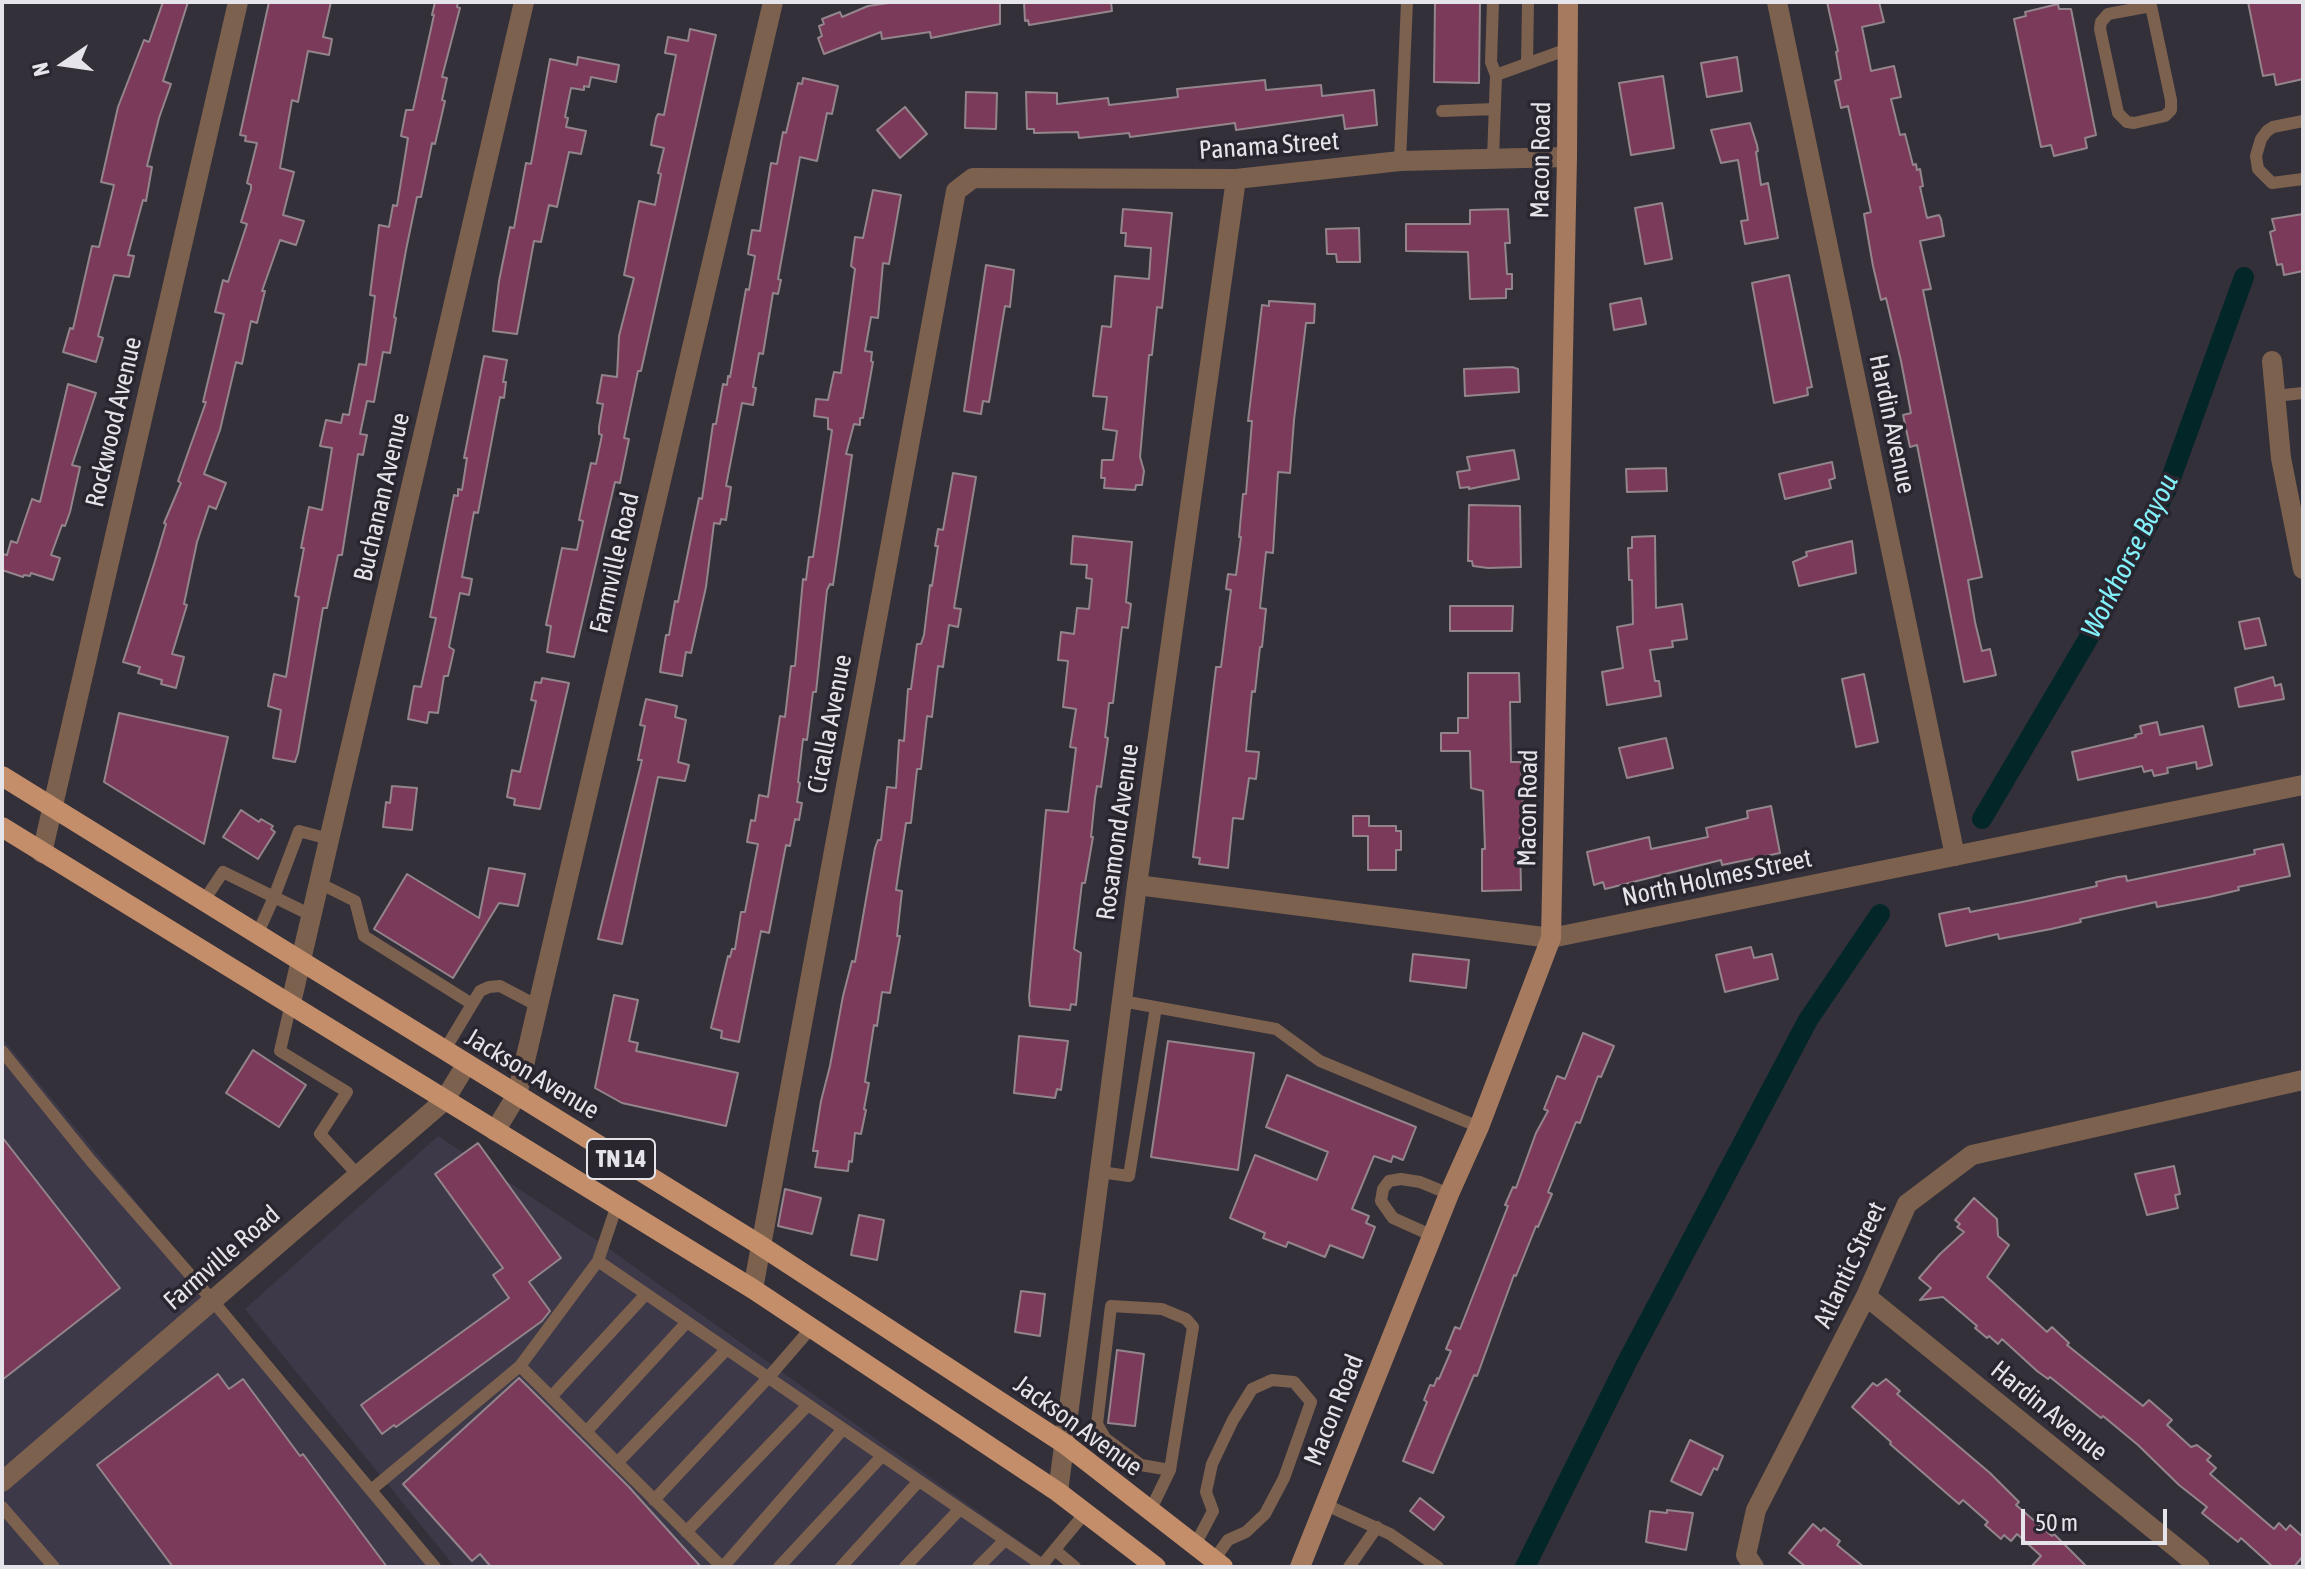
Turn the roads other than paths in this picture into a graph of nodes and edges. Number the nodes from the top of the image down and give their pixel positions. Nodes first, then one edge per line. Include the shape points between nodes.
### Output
1 (238, 2) edge
2 (524, 2) edge
3 (773, 2) edge
4 (1407, 2) edge
5 (1493, 2) edge
6 (1528, 2) edge
7 (1568, 2) edge
8 (1777, 2) edge
9 (2150, 4) edge
10 (1568, 49) junction
11 (1527, 64) junction
12 (1496, 75) junction
13 (1495, 109) junction
14 (1442, 111) dead end
15 (2303, 121) edge
16 (1567, 157) junction
17 (1493, 159) junction
18 (1400, 161) junction
19 (973, 178) joint
20 (1236, 179) junction
21 (2303, 179) edge
22 (2272, 361) dead end
23 (2303, 393) edge
24 (2275, 396) junction
25 (2303, 569) edge
26 (2, 776) edge
27 (2303, 785) edge
28 (51, 809) junction
29 (2, 827) edge
30 (329, 839) junction
31 (42, 853) junction
32 (1955, 856) junction
33 (319, 883) junction
34 (1137, 885) junction
35 (274, 897) junction
36 (203, 902) junction
37 (311, 915) junction
38 (257, 935) junction
39 (1551, 938) junction
40 (301, 962) junction
41 (1122, 1001) junction
42 (291, 1003) junction
43 (472, 1004) junction
44 (538, 1006) junction
45 (1156, 1007) junction
46 (2, 1051) edge
47 (444, 1051) junction
48 (466, 1065) junction
49 (2303, 1080) edge
50 (517, 1095) junction
51 (444, 1101) junction
52 (1479, 1127) junction
53 (495, 1131) junction
54 (1100, 1172) junction
55 (358, 1175) junction
56 (1449, 1194) junction
57 (617, 1205) junction
58 (1433, 1236) junction
59 (760, 1245) junction
60 (598, 1261) junction
61 (753, 1289) junction
62 (646, 1294) junction
63 (1866, 1296) junction
64 (212, 1300) junction
65 (687, 1322) junction
66 (812, 1327) junction
67 (727, 1349) junction
68 (520, 1366) junction
69 (768, 1378) junction
70 (1072, 1395) junction
71 (551, 1397) junction
72 (1099, 1401) junction
73 (808, 1405) junction
74 (843, 1429) junction
75 (586, 1432) junction
76 (1065, 1444) junction
77 (882, 1456) junction
78 (617, 1463) junction
79 (1170, 1470) junction
80 (5, 1472) edge
81 (919, 1481) junction
82 (371, 1490) junction
83 (1058, 1492) junction
84 (654, 1500) junction
85 (1324, 1504) junction
86 (2, 1507) edge
87 (960, 1509) junction
88 (1150, 1511) junction
89 (1085, 1513) junction
90 (1377, 1527) junction
91 (686, 1532) junction
92 (1005, 1540) junction
93 (1195, 1545) junction
94 (1055, 1550) junction
95 (1750, 1561) edge
96 (1218, 1564) edge
97 (1041, 1566) edge
98 (54, 1567) edge
99 (435, 1567) edge
100 (722, 1567) edge
101 (779, 1567) edge
102 (841, 1567) edge
103 (905, 1567) edge
104 (978, 1567) edge
105 (1075, 1567) edge
106 (1156, 1567) edge
107 (1300, 1567) edge
108 (1349, 1567) edge
109 (1438, 1567) edge
110 (2200, 1567) edge

1 - 28 street, Rockwood Avenue
2 - 30 street, Buchanan Avenue
3 - 44 street, Farmville Road
4 - 18 lane
5 - 12 lane via 1491,62
6 - 11 lane
7 - 10 main road, Macon Road
8 - 32 street, Hardin Avenue
9 - 9 lane via 2171,110 2165,116 2127,122 2118,113 2101,22 2108,14
10 - 11 lane
10 - 16 main road, Macon Road
11 - 12 lane
12 - 13 lane
13 - 14 lane
13 - 17 lane
15 - 21 lane via 2267,131 2256,156 2258,169 2272,183
16 - 17 street, Panama Street
16 - 39 main road, Macon Road
17 - 18 street, Panama Street
18 - 20 street, Panama Street
19 - 20 street, Panama Street
19 - 59 street, Cicalla Avenue via 956,191
20 - 34 street, Rosamond Avenue
22 - 24 street
23 - 24 lane
24 - 25 street
26 - 28 main road, Jackson Avenue / TN 14
27 - 32 street, North Holmes Street
28 - 31 street, Rockwood Avenue
28 - 36 main road, Jackson Avenue / TN 14
29 - 31 main road, TN 14
30 - 33 street, Buchanan Avenue
30 - 35 lane via 299,831
31 - 42 main road, TN 14
32 - 39 street, North Holmes Street
33 - 37 street, Buchanan Avenue
33 - 43 lane via 355,901 364,936
34 - 39 street, North Holmes Street
34 - 41 street, Rosamond Avenue
35 - 36 lane via 223,872
35 - 37 lane
35 - 38 lane
36 - 38 main road, Jackson Avenue / TN 14
37 - 40 street, Buchanan Avenue
38 - 40 main road, Jackson Avenue / TN 14
39 - 52 main road, Macon Road
40 - 42 street, Buchanan Avenue
40 - 47 main road, Jackson Avenue / TN 14
41 - 45 lane
41 - 54 street, Rosamond Avenue
42 - 51 main road, TN 14
42 - 55 lane via 280,1051 347,1092 320,1134
43 - 44 lane via 480,991 500,986
43 - 47 lane
44 - 50 street, Farmville Road
45 - 52 lane via 1276,1029 1320,1061
45 - 54 lane via 1129,1176
46 - 64 lane
47 - 48 main road, Jackson Avenue / TN 14
48 - 50 main road, Jackson Avenue / TN 14
48 - 51 street, Farmville Road
49 - 63 street, Atlantic Street via 1972,1155 1907,1204
50 - 53 street, Farmville Road
50 - 59 main road, Jackson Avenue / TN 14
51 - 53 main road, TN 14
51 - 55 street, Farmville Road
52 - 56 main road, Macon Road
53 - 57 main road, TN 14
54 - 70 street, Rosamond Avenue
55 - 64 street, Farmville Road
56 - 58 main road, Macon Road
56 - 58 lane via 1401,1179 1389,1181 1383,1189 1381,1201 1393,1218
57 - 60 lane
57 - 61 main road, TN 14
58 - 85 main road, Macon Road
59 - 61 street, Cicalla Avenue
59 - 76 main road, Jackson Avenue / TN 14
60 - 62 lane
60 - 68 lane
61 - 66 main road, TN 14
62 - 65 lane
62 - 71 lane
63 - 95 street, Atlantic Street via 1756,1510
63 - 110 street, Hardin Avenue
64 - 80 street, Farmville Road
64 - 82 lane
65 - 67 lane
65 - 75 lane
66 - 69 lane
66 - 83 main road, TN 14
67 - 69 lane
67 - 78 lane
68 - 71 lane
68 - 82 lane
69 - 73 lane
69 - 84 lane
70 - 72 lane
70 - 76 street, Rosamond Avenue
71 - 75 lane
72 - 79 lane via 1097,1424 1105,1438 1141,1465
72 - 79 lane via 1111,1306 1162,1309 1186,1319 1193,1327
73 - 74 lane
73 - 91 lane
74 - 77 lane
74 - 100 lane
75 - 78 lane
76 - 83 street, Rosamond Avenue
76 - 88 main road, Jackson Avenue / TN 14
77 - 81 lane
77 - 101 lane
78 - 84 lane
79 - 88 lane
81 - 87 lane
81 - 102 lane
82 - 99 lane
83 - 89 main road, TN 14
84 - 91 lane
85 - 90 lane
85 - 107 main road, Macon Road
86 - 98 lane
87 - 92 lane
87 - 103 lane
88 - 93 main road, Jackson Avenue / TN 14
89 - 94 lane
89 - 106 main road, TN 14
90 - 108 lane
90 - 109 lane
91 - 100 lane
92 - 97 lane
92 - 104 lane
93 - 96 main road, Jackson Avenue / TN 14
93 - 96 lane via 1213,1511 1206,1492 1212,1464 1233,1420 1252,1389 1272,1380 1294,1382 1311,1402 1284,1478 1265,1514 1228,1540
94 - 97 lane
94 - 105 lane

